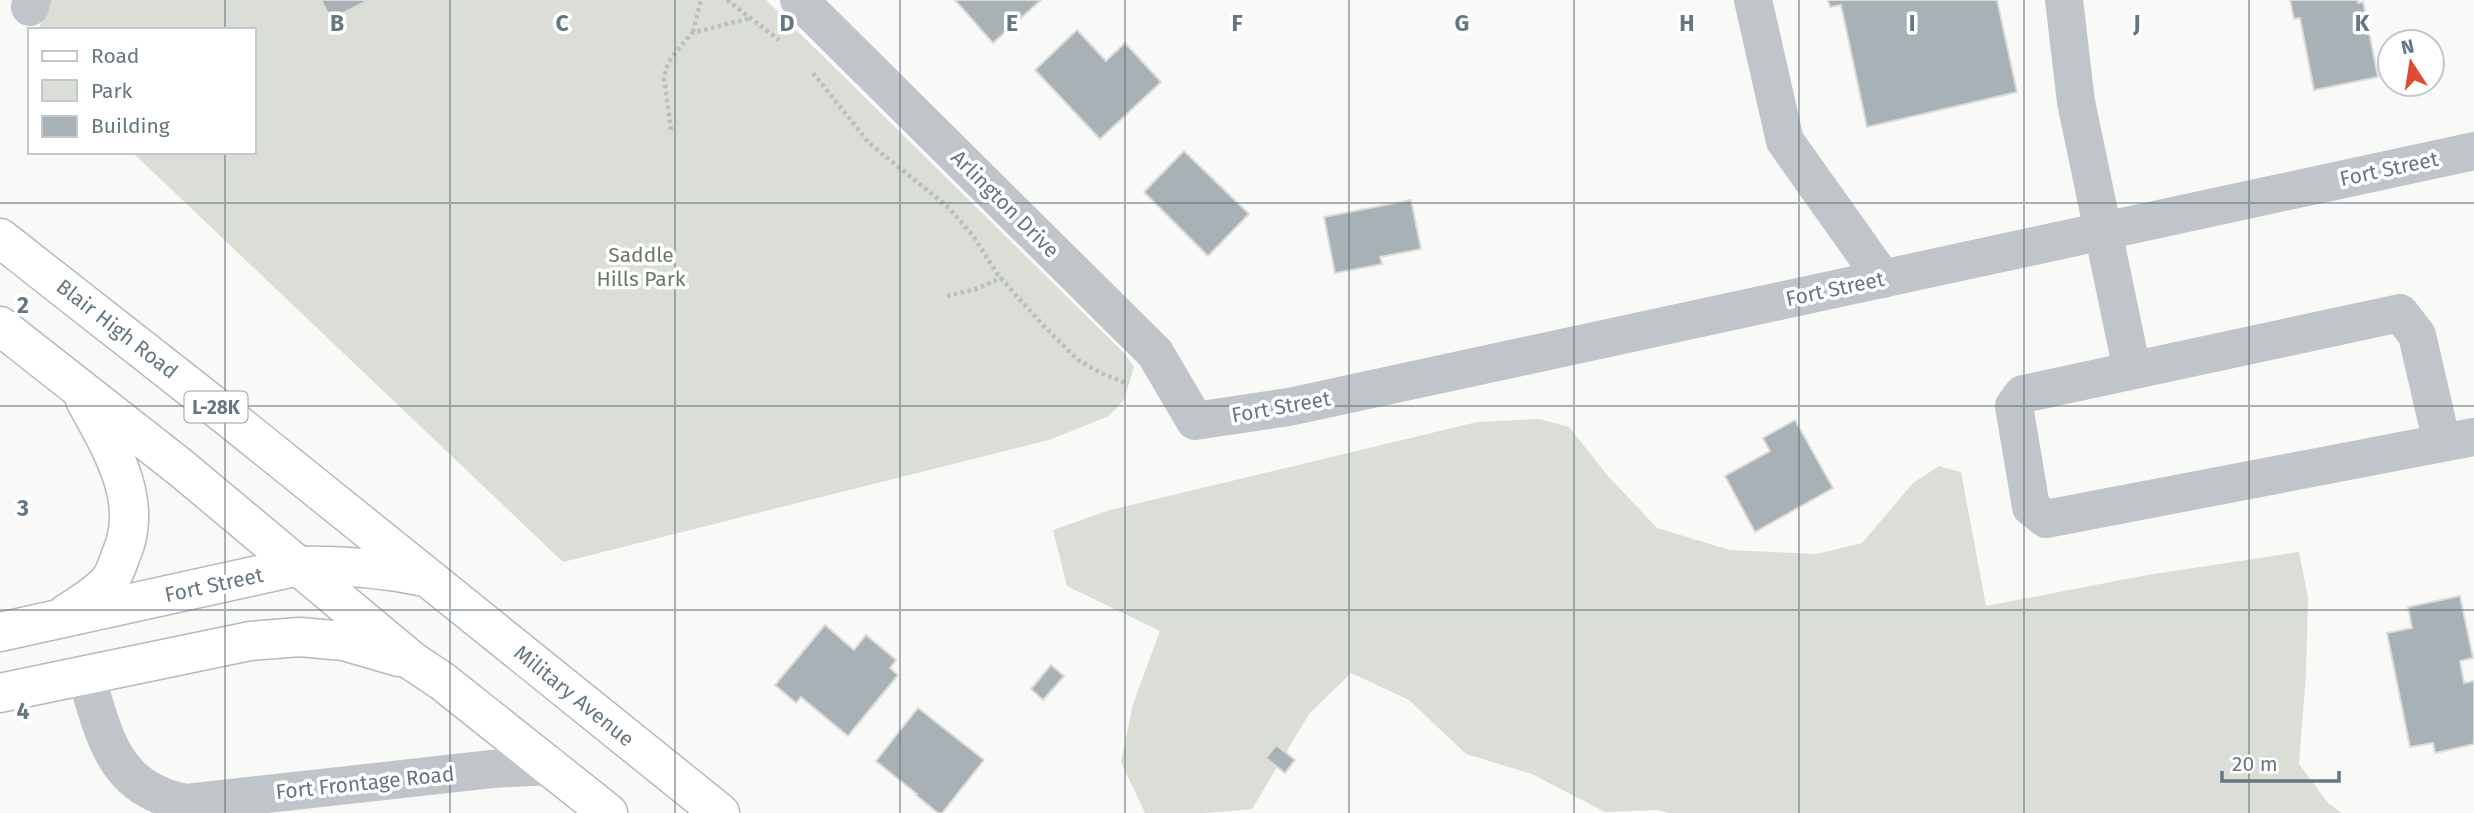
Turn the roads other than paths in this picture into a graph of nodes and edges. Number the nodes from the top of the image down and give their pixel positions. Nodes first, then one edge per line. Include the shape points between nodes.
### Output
1 (799, 0) edge
2 (1753, 0) edge
3 (2064, 0) edge
4 (2474, 151) edge
5 (2103, 231) junction
6 (0, 238) edge
7 (1883, 279) junction
8 (0, 326) edge
9 (2132, 370) junction
10 (77, 386) junction
11 (1191, 413) joint
12 (2458, 440) edge
13 (299, 566) junction
14 (429, 578) junction
15 (57, 620) junction
16 (0, 632) edge
17 (412, 661) junction
18 (86, 676) junction
19 (0, 693) edge
20 (551, 766) junction
21 (608, 813) edge
22 (720, 813) edge

1 - 11 street, Arlington Drive via 1155,353
2 - 7 street via 1785,141
3 - 5 street via 2076,102
4 - 5 street, Fort Street
5 - 7 street, Fort Street
5 - 9 street
6 - 14 main road, Blair High Road / L-28K
7 - 11 street, Fort Street via 1289,407
8 - 10 main road
9 - 12 street via 2400,313 2417,335
9 - 12 street via 2023,394 2014,406 2031,507 2046,519
10 - 13 main road
10 - 15 main road via 107,441 131,510 128,539 111,579
13 - 14 main road, Fort Street via 350,565
13 - 15 main road, Fort Street
13 - 17 main road
14 - 22 main road, Military Avenue / L-28K
15 - 16 main road, Fort Street
17 - 18 main road via 344,641 300,637 250,641
17 - 20 main road
18 - 19 main road
18 - 20 street, Fort Frontage Road via 115,758 135,782 163,798 186,803
20 - 21 main road

